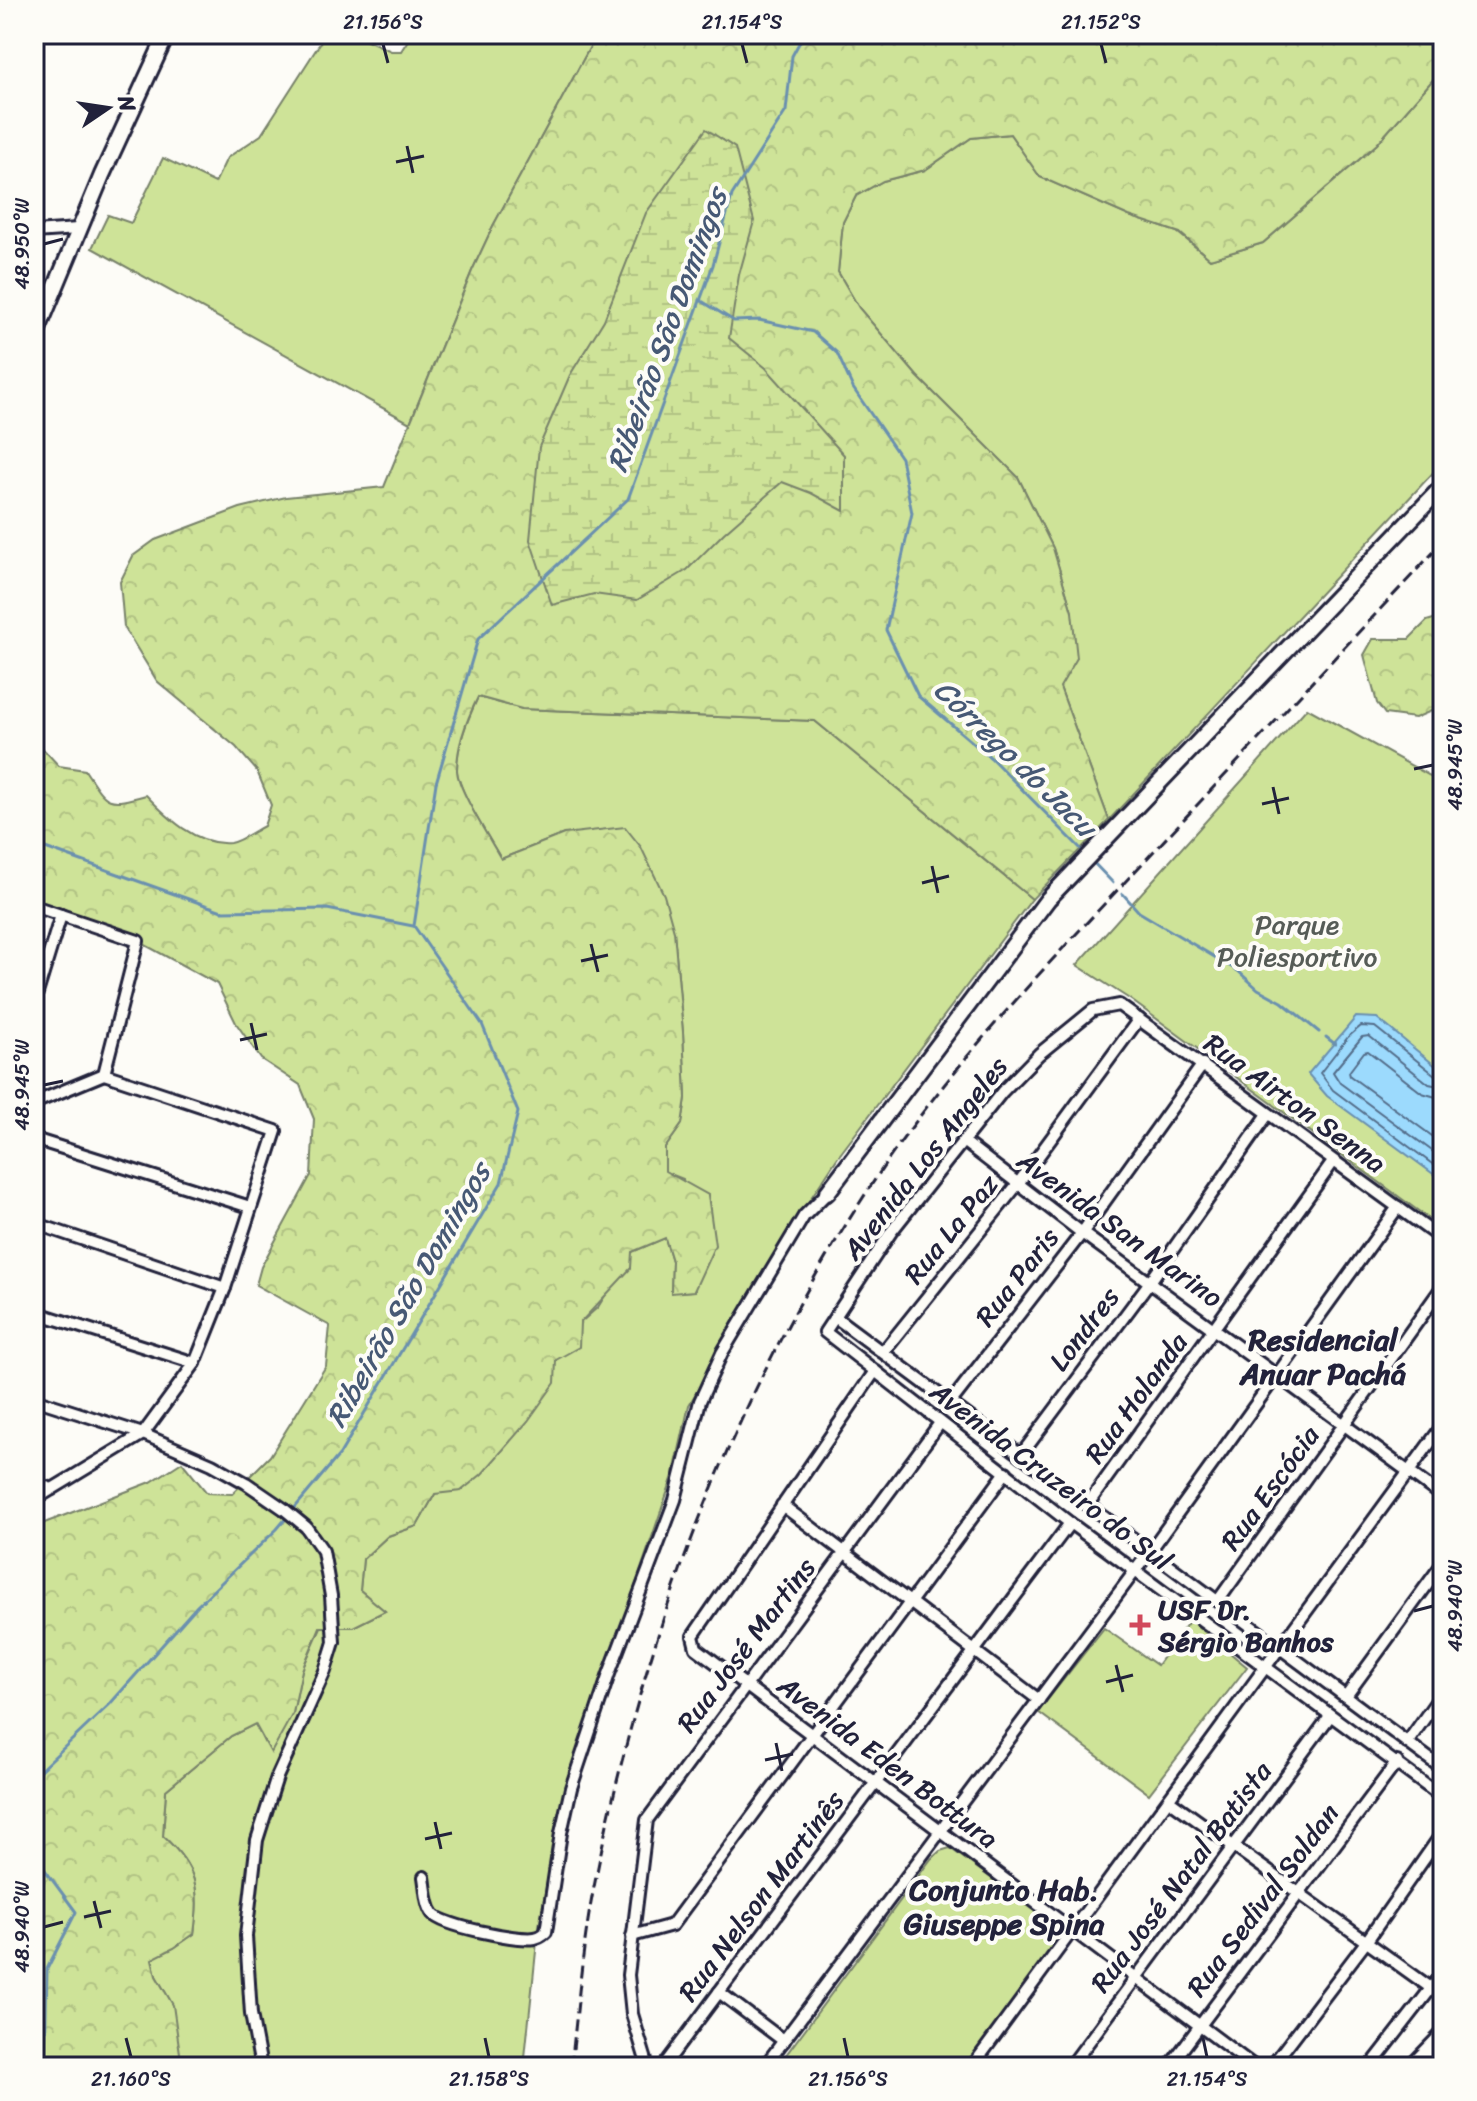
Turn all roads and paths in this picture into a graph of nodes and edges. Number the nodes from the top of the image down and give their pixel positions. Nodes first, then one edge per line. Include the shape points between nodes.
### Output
1 (167, 34) edge
2 (78, 229) junction
3 (34, 232) edge
4 (34, 339) edge
5 (1443, 486) edge
6 (1443, 744) edge
7 (1443, 767) edge
8 (34, 906) edge
9 (61, 915) junction
10 (34, 1003) edge
11 (1119, 1005) joint
12 (1139, 1019) junction
13 (1203, 1064) junction
14 (104, 1074) junction
15 (34, 1103) edge
16 (1268, 1114) junction
17 (34, 1139) edge
18 (963, 1141) junction
19 (1333, 1162) junction
20 (1017, 1185) junction
21 (827, 1193) joint
22 (250, 1207) junction
23 (1398, 1207) junction
24 (34, 1223) edge
25 (1082, 1233) junction
26 (1443, 1240) edge
27 (1150, 1282) junction
28 (1443, 1286) edge
29 (225, 1288) junction
30 (34, 1312) edge
31 (835, 1317) junction
32 (1216, 1329) junction
33 (825, 1332) joint
34 (883, 1352) junction
35 (195, 1363) junction
36 (875, 1371) junction
37 (1278, 1376) junction
38 (34, 1399) edge
39 (951, 1402) junction
40 (940, 1423) junction
41 (1345, 1425) junction
42 (1443, 1425) edge
43 (143, 1434) junction
44 (1021, 1455) junction
45 (1006, 1472) junction
46 (1410, 1473) junction
47 (34, 1483) edge
48 (52, 1489) junction
49 (1443, 1497) edge
50 (34, 1500) edge
51 (1088, 1504) junction
52 (782, 1505) junction
53 (1070, 1523) junction
54 (1150, 1551) junction
55 (844, 1553) junction
56 (1443, 1563) edge
57 (1136, 1570) junction
58 (1218, 1601) junction
59 (910, 1602) junction
60 (1281, 1648) junction
61 (974, 1651) junction
62 (1266, 1669) junction
63 (746, 1686) junction
64 (1443, 1692) edge
65 (1346, 1696) junction
66 (1039, 1700) junction
67 (1330, 1716) junction
68 (812, 1735) junction
69 (1407, 1743) junction
70 (1397, 1762) junction
71 (1443, 1769) edge
72 (876, 1783) junction
73 (1443, 1798) edge
74 (1169, 1800) junction
75 (940, 1831) junction
76 (1443, 1832) edge
77 (1234, 1846) junction
78 (424, 1877) dead end
79 (1298, 1893) junction
80 (1073, 1931) junction
81 (632, 1936) junction
82 (1366, 1942) junction
83 (1443, 1973) edge
84 (1136, 1978) junction
85 (1431, 1988) junction
86 (719, 1992) junction
87 (1199, 2026) junction
88 (1443, 2035) edge
89 (784, 2041) junction
90 (1443, 2062) edge
91 (261, 2067) edge
92 (648, 2067) edge
93 (663, 2067) edge
94 (764, 2067) edge
95 (972, 2067) edge
96 (1070, 2067) edge
97 (1169, 2067) edge
98 (1255, 2067) edge
99 (1271, 2067) edge
100 (1370, 2067) edge
101 (1412, 2067) edge
102 (1438, 2067) edge

1 - 2 street
2 - 3 street
2 - 4 street
5 - 21 street via 1048,899
6 - 7 street
8 - 9 street
9 - 10 street
9 - 14 street via 138,941
11 - 12 street, Rua Airton Senna
11 - 18 street, Avenida Los Angeles via 1093,1010 1039,1054
12 - 13 street, Rua Airton Senna
12 - 20 street, Rua La Paz
13 - 16 street, Rua Airton Senna
13 - 25 street, Rua Paris
14 - 15 street
14 - 22 street via 276,1131
16 - 19 street, Rua Airton Senna
16 - 27 street, Londres
17 - 22 street
18 - 20 street, Avenida San Marino
18 - 31 street, Avenida Los Angeles via 891,1232
19 - 23 street, Rua Airton Senna
19 - 32 street, Rua Holanda
20 - 25 street, Avenida San Marino
20 - 34 street, Rua La Paz
21 - 78 street via 804,1216 722,1353 700,1401 675,1500 571,1788 546,1932 527,1938 459,1927 434,1916
22 - 29 street
23 - 26 street, Rua Airton Senna
23 - 37 street
24 - 29 street
25 - 27 street, Avenida San Marino
25 - 39 street, Rua Paris
27 - 32 street, Avenida San Marino
27 - 44 street, Londres
28 - 41 street, Rua Escócia
29 - 35 street
30 - 35 street
31 - 33 street, Avenida Los Angeles
31 - 34 street, Avenida Cruzeiro do Sul
32 - 37 street, Avenida San Marino
32 - 51 street, Rua Holanda
33 - 36 street, Avenida Cruzeiro do Sul
34 - 39 street, Avenida Cruzeiro do Sul
35 - 43 street
36 - 40 street, Avenida Cruzeiro do Sul
36 - 52 street
37 - 41 street, Avenida San Marino
37 - 54 street
38 - 43 street
39 - 44 street, Avenida Cruzeiro do Sul
40 - 45 street, Avenida Cruzeiro do Sul
40 - 55 street, Rua José Martins
41 - 46 street, Avenida San Marino
41 - 58 street, Rua Escócia
42 - 46 street
43 - 48 street
43 - 91 street via 246,1483 295,1518 323,1551 334,1642 277,1777 257,1840 246,1936
44 - 51 street, Avenida Cruzeiro do Sul
45 - 53 street, Avenida Cruzeiro do Sul
45 - 59 street
46 - 49 street, Avenida San Marino
46 - 60 street
47 - 48 street
48 - 50 street
51 - 54 street, Avenida Cruzeiro do Sul
52 - 55 street
52 - 63 street, Avenida Eden Bottura via 693,1636 696,1648
53 - 57 street, Avenida Cruzeiro do Sul
53 - 61 street, Rua Nelson Martinês
54 - 57 street
54 - 58 street, Avenida Cruzeiro do Sul
55 - 59 street
55 - 63 street, Rua José Martins
56 - 65 street
57 - 62 street, Avenida Cruzeiro do Sul
57 - 66 street
58 - 60 street, Avenida Cruzeiro do Sul
59 - 61 street
59 - 68 street
60 - 62 street
60 - 65 street, Avenida Cruzeiro do Sul
61 - 66 street
61 - 72 street, Rua Nelson Martinês
62 - 67 street, Avenida Cruzeiro do Sul
62 - 74 street
63 - 68 street, Avenida Eden Bottura
63 - 81 street, Rua José Martins via 647,1820
64 - 69 street
65 - 69 street, Avenida Cruzeiro do Sul
66 - 75 street
67 - 70 street, Avenida Cruzeiro do Sul
67 - 77 street, Rua José Natal Batista
68 - 72 street, Avenida Eden Bottura
68 - 81 street via 672,1925
69 - 71 street, Avenida Cruzeiro do Sul
70 - 73 street, Avenida Cruzeiro do Sul
70 - 79 street, Rua Sedival Soldan
72 - 75 street, Avenida Eden Bottura
72 - 86 street, Rua Nelson Martinês
74 - 77 street
74 - 80 street
75 - 80 street, Avenida Eden Bottura
75 - 89 street
76 - 82 street
77 - 79 street
77 - 84 street, Rua José Natal Batista
79 - 82 street
79 - 87 street, Rua Sedival Soldan
80 - 84 street, Avenida Eden Bottura
80 - 95 street
81 - 92 street, Rua José Martins via 632,2014
82 - 85 street
82 - 99 street
83 - 85 street
84 - 87 street, Avenida Eden Bottura
84 - 96 street, Rua José Natal Batista
85 - 100 street
86 - 89 street
86 - 93 street, Rua Nelson Martinês
87 - 97 street, Rua Sedival Soldan
87 - 98 street, Avenida Eden Bottura
88 - 101 street
89 - 94 street
90 - 102 street

